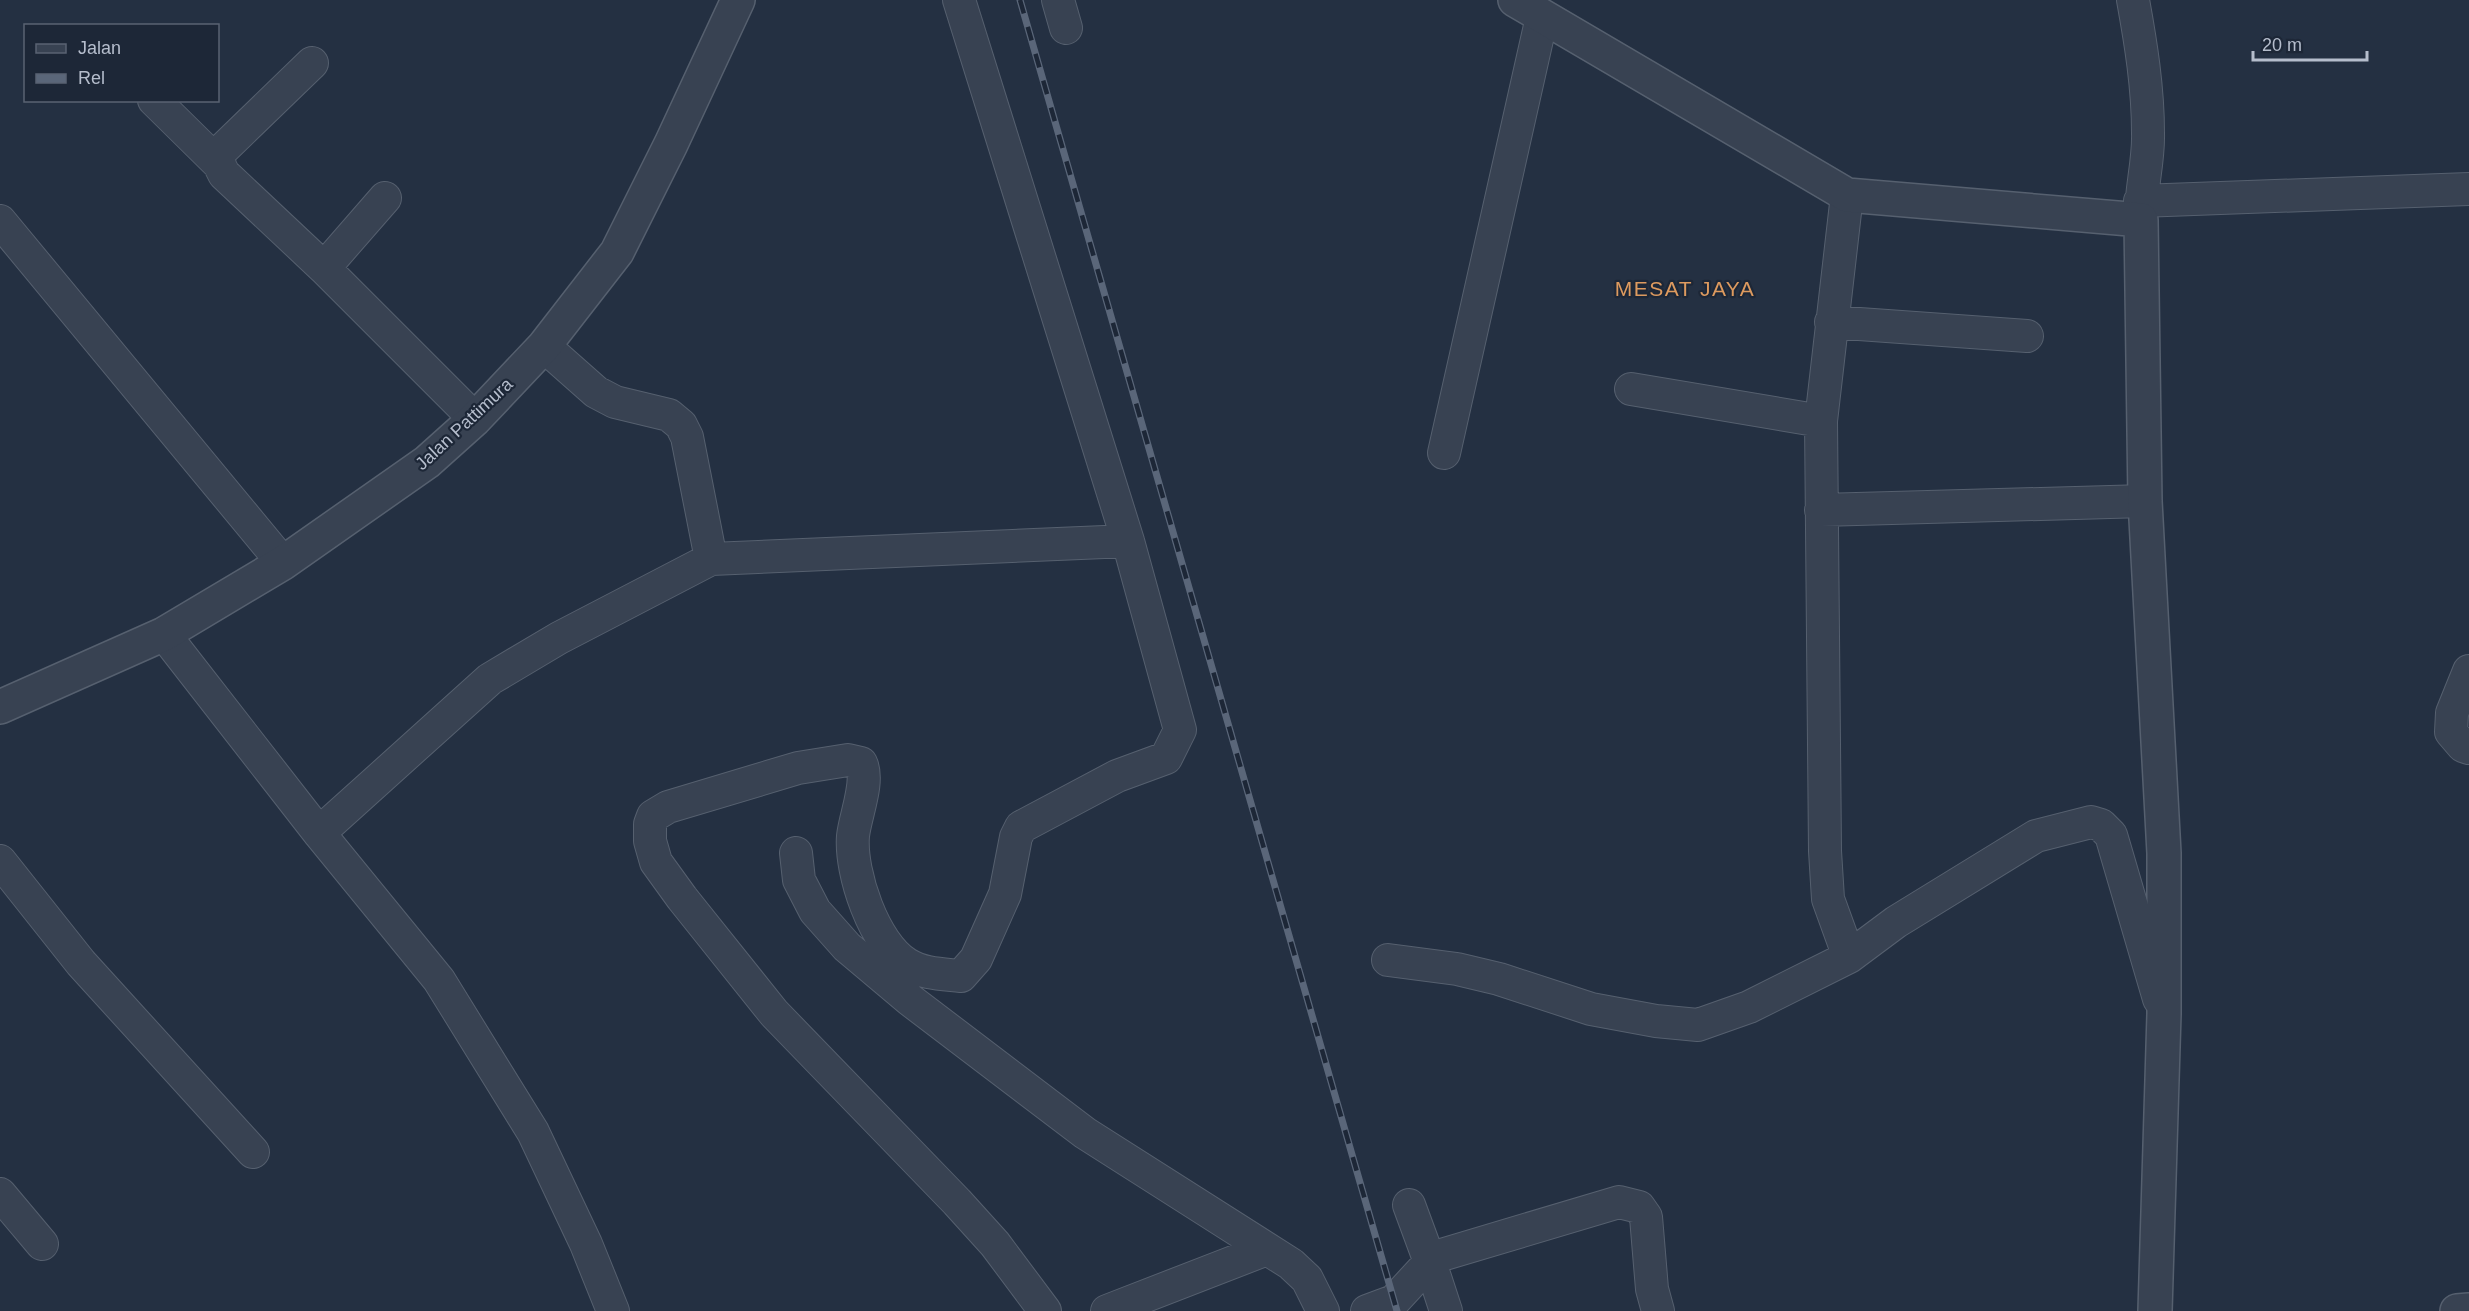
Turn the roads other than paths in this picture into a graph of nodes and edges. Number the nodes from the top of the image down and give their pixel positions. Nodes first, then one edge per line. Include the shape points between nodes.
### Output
1 (738, 0) edge
2 (959, 0) edge
3 (2133, 0) edge
4 (1531, 7) edge
5 (312, 63) dead end
6 (156, 102) edge
7 (219, 165) junction
8 (2469, 189) edge
9 (1847, 195) junction
10 (385, 198) dead end
11 (2141, 211) junction
12 (0, 221) edge
13 (11, 256) edge
14 (324, 268) junction
15 (1831, 322) junction
16 (2027, 336) dead end
17 (544, 346) junction
18 (1631, 389) dead end
19 (475, 419) junction
20 (1821, 421) junction
21 (1444, 453) dead end
22 (2145, 501) junction
23 (1821, 510) junction
24 (1128, 541) junction
25 (711, 559) junction
26 (283, 563) junction
27 (164, 634) junction
28 (2469, 671) edge
29 (0, 707) edge
30 (2469, 748) edge
31 (319, 832) junction
32 (796, 853) dead end
33 (0, 861) edge
34 (1847, 949) junction
35 (1388, 960) dead end
36 (969, 968) junction
37 (2164, 1014) junction
38 (931, 1015) junction
39 (253, 1152) dead end
40 (0, 1194) edge
41 (1409, 1205) dead end
42 (42, 1244) dead end
43 (1267, 1249) junction
44 (1430, 1262) junction
45 (2469, 1310) edge
46 (613, 1311) edge
47 (1045, 1311) edge
48 (1107, 1311) edge
49 (1323, 1311) edge
50 (1367, 1311) edge
51 (1446, 1311) edge
52 (1658, 1311) edge
53 (2155, 1311) edge
54 (2457, 1311) edge

1 - 17 street, Jalan Pattimura via 617,252
2 - 24 street
3 - 11 street via 2144,55 2149,135
4 - 9 street
4 - 21 street
5 - 7 street via 220,153
6 - 7 street
7 - 14 street
8 - 11 street
9 - 11 street
9 - 15 street
10 - 14 street
11 - 22 street
12 - 13 street
13 - 26 street
14 - 19 street
15 - 16 street
15 - 20 street
17 - 19 street, Jalan Pattimura
17 - 25 street via 596,392 615,402 669,415 681,425 687,437
18 - 20 street
19 - 26 street, Jalan Pattimura via 427,462
20 - 23 street
22 - 23 street
22 - 37 street via 2164,853
23 - 34 street via 1825,851 1828,899
24 - 25 street
24 - 36 street via 1180,730 1166,758 1117,776 1021,827 1005,894
25 - 31 street via 559,638 490,679
26 - 27 street, Jalan Pattimura
27 - 29 street, Jalan Pattimura
27 - 31 street
28 - 30 street via 2452,713 2451,732
31 - 46 street via 439,980 533,1132
32 - 38 street via 799,880 814,911 847,947
33 - 39 street via 81,963
34 - 35 street via 1749,1007 1698,1025 1591,1009 1499,979
34 - 37 street via 2036,836 2091,822 2101,825 2110,835
36 - 38 street
36 - 47 street via 932,973 906,964 891,951 878,930 864,898 853,856 865,776 861,763 848,760 798,768 668,807 653,816 650,841 656,862 682,898 774,1013 964,1210
37 - 53 street
38 - 43 street via 1085,1133
40 - 42 street
41 - 44 street
43 - 48 street
43 - 49 street via 1306,1279
44 - 50 street via 1394,1301
44 - 51 street
44 - 52 street via 1438,1256 1619,1202 1639,1207 1646,1217 1652,1289
45 - 54 street

